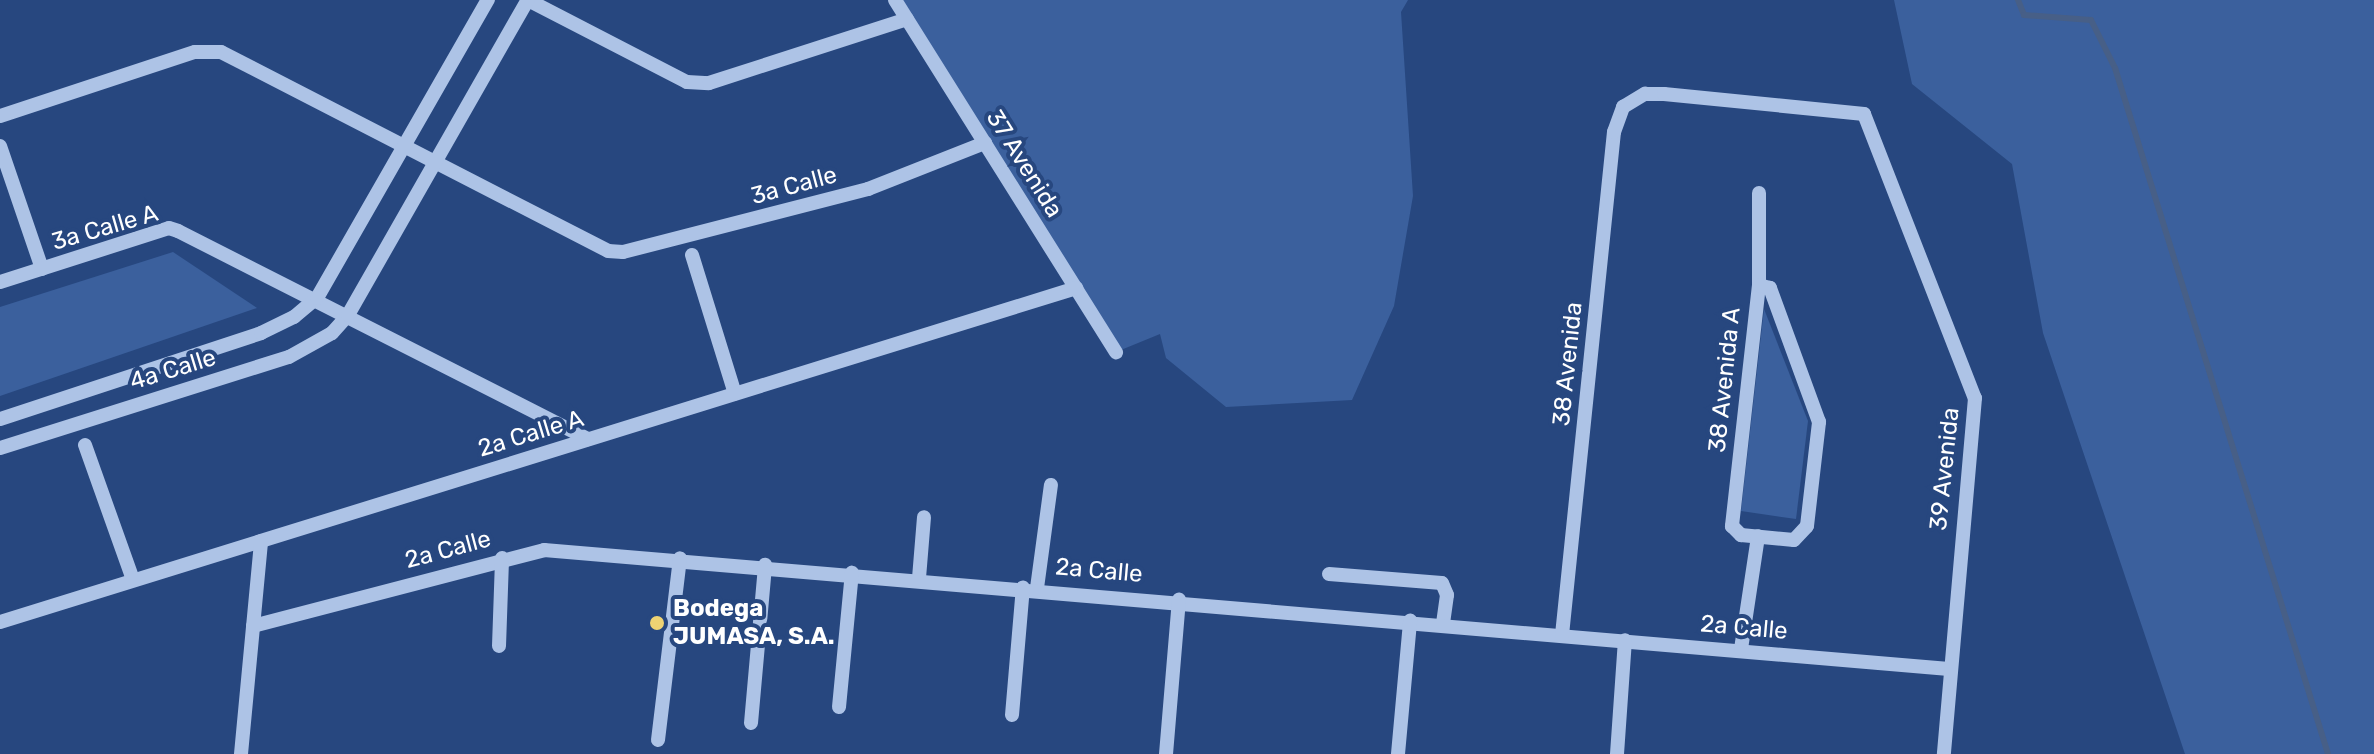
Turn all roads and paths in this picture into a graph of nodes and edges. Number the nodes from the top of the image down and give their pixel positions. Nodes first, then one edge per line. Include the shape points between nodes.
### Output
1 (488, 0) edge
2 (528, 0) edge
3 (895, 0) edge
4 (907, 19) junction
5 (1629, 101) joint
6 (0, 116) edge
7 (985, 143) junction
8 (404, 145) junction
9 (0, 146) edge
10 (434, 161) junction
11 (1759, 193) dead end
12 (692, 255) dead end
13 (42, 269) junction
14 (0, 282) edge
15 (1759, 285) junction
16 (1076, 288) junction
17 (317, 298) junction
18 (348, 315) junction
19 (1116, 352) dead end
20 (735, 394) junction
21 (68, 397) junction
22 (0, 419) edge
23 (77, 423) junction
24 (588, 439) junction
25 (85, 445) dead end
26 (0, 448) edge
27 (1051, 485) dead end
28 (924, 517) dead end
29 (1758, 536) junction
30 (261, 541) junction
31 (502, 558) junction
32 (680, 558) junction
33 (765, 565) junction
34 (852, 573) junction
35 (1329, 574) dead end
36 (919, 578) junction
37 (133, 580) junction
38 (1030, 587) junction
39 (1179, 600) junction
40 (1410, 621) junction
41 (0, 622) edge
42 (1443, 624) junction
43 (253, 626) junction
44 (1562, 635) junction
45 (1625, 640) junction
46 (499, 646) dead end
47 (1741, 649) junction
48 (1949, 669) junction
49 (839, 707) dead end
50 (1012, 715) dead end
51 (751, 723) dead end
52 (658, 740) dead end
53 (241, 754) edge
54 (1166, 754) edge
55 (1398, 754) edge
56 (1617, 754) edge
57 (1944, 754) edge

1 - 8 street
2 - 4 street via 669,75 709,83
2 - 10 street
3 - 4 street, 37 Avenida
4 - 7 street, 37 Avenida
5 - 44 street, 38 Avenida via 1614,132
5 - 48 street, 39 Avenida via 1664,94 1864,114 1975,398
6 - 8 street via 208,49 235,57
7 - 10 street, 3a Calle via 868,189 641,250 608,251
7 - 16 street, 37 Avenida
8 - 10 street
8 - 17 street
9 - 13 street
10 - 18 street
11 - 15 street
12 - 20 street
13 - 14 street, 3a Calle A
13 - 17 street, 3a Calle A via 169,228
15 - 29 street, 38 Avenida A via 1732,526 1736,533
15 - 29 street, 38 Avenida A via 1767,283 1770,288 1819,422 1805,532 1794,540
16 - 19 street, 37 Avenida
16 - 20 street, 2a Calle A
17 - 18 street, 3a Calle A
17 - 21 street via 277,327
18 - 23 street, 4a Calle via 332,333 289,357
18 - 24 street, 3a Calle A
20 - 24 street, 2a Calle A
21 - 22 street
21 - 23 street
23 - 26 street, 4a Calle
24 - 30 street, 2a Calle A
25 - 37 street
27 - 38 street
28 - 36 street
29 - 47 street
30 - 37 street, 2a Calle A
30 - 43 street
31 - 32 street, 2a Calle via 544,550
31 - 43 street, 2a Calle
31 - 46 street
32 - 33 street, 2a Calle
32 - 52 street
33 - 34 street, 2a Calle
33 - 51 street
34 - 36 street, 2a Calle
34 - 49 street
35 - 42 street via 1442,583 1447,595
36 - 38 street, 2a Calle
37 - 41 street, 2a Calle A
38 - 39 street, 2a Calle
38 - 50 street
39 - 40 street, 2a Calle
39 - 54 street
40 - 42 street, 2a Calle
40 - 55 street
42 - 44 street, 2a Calle
43 - 53 street
44 - 45 street, 2a Calle
45 - 47 street, 2a Calle
45 - 56 street
47 - 48 street, 2a Calle
48 - 57 street, 39 Avenida

